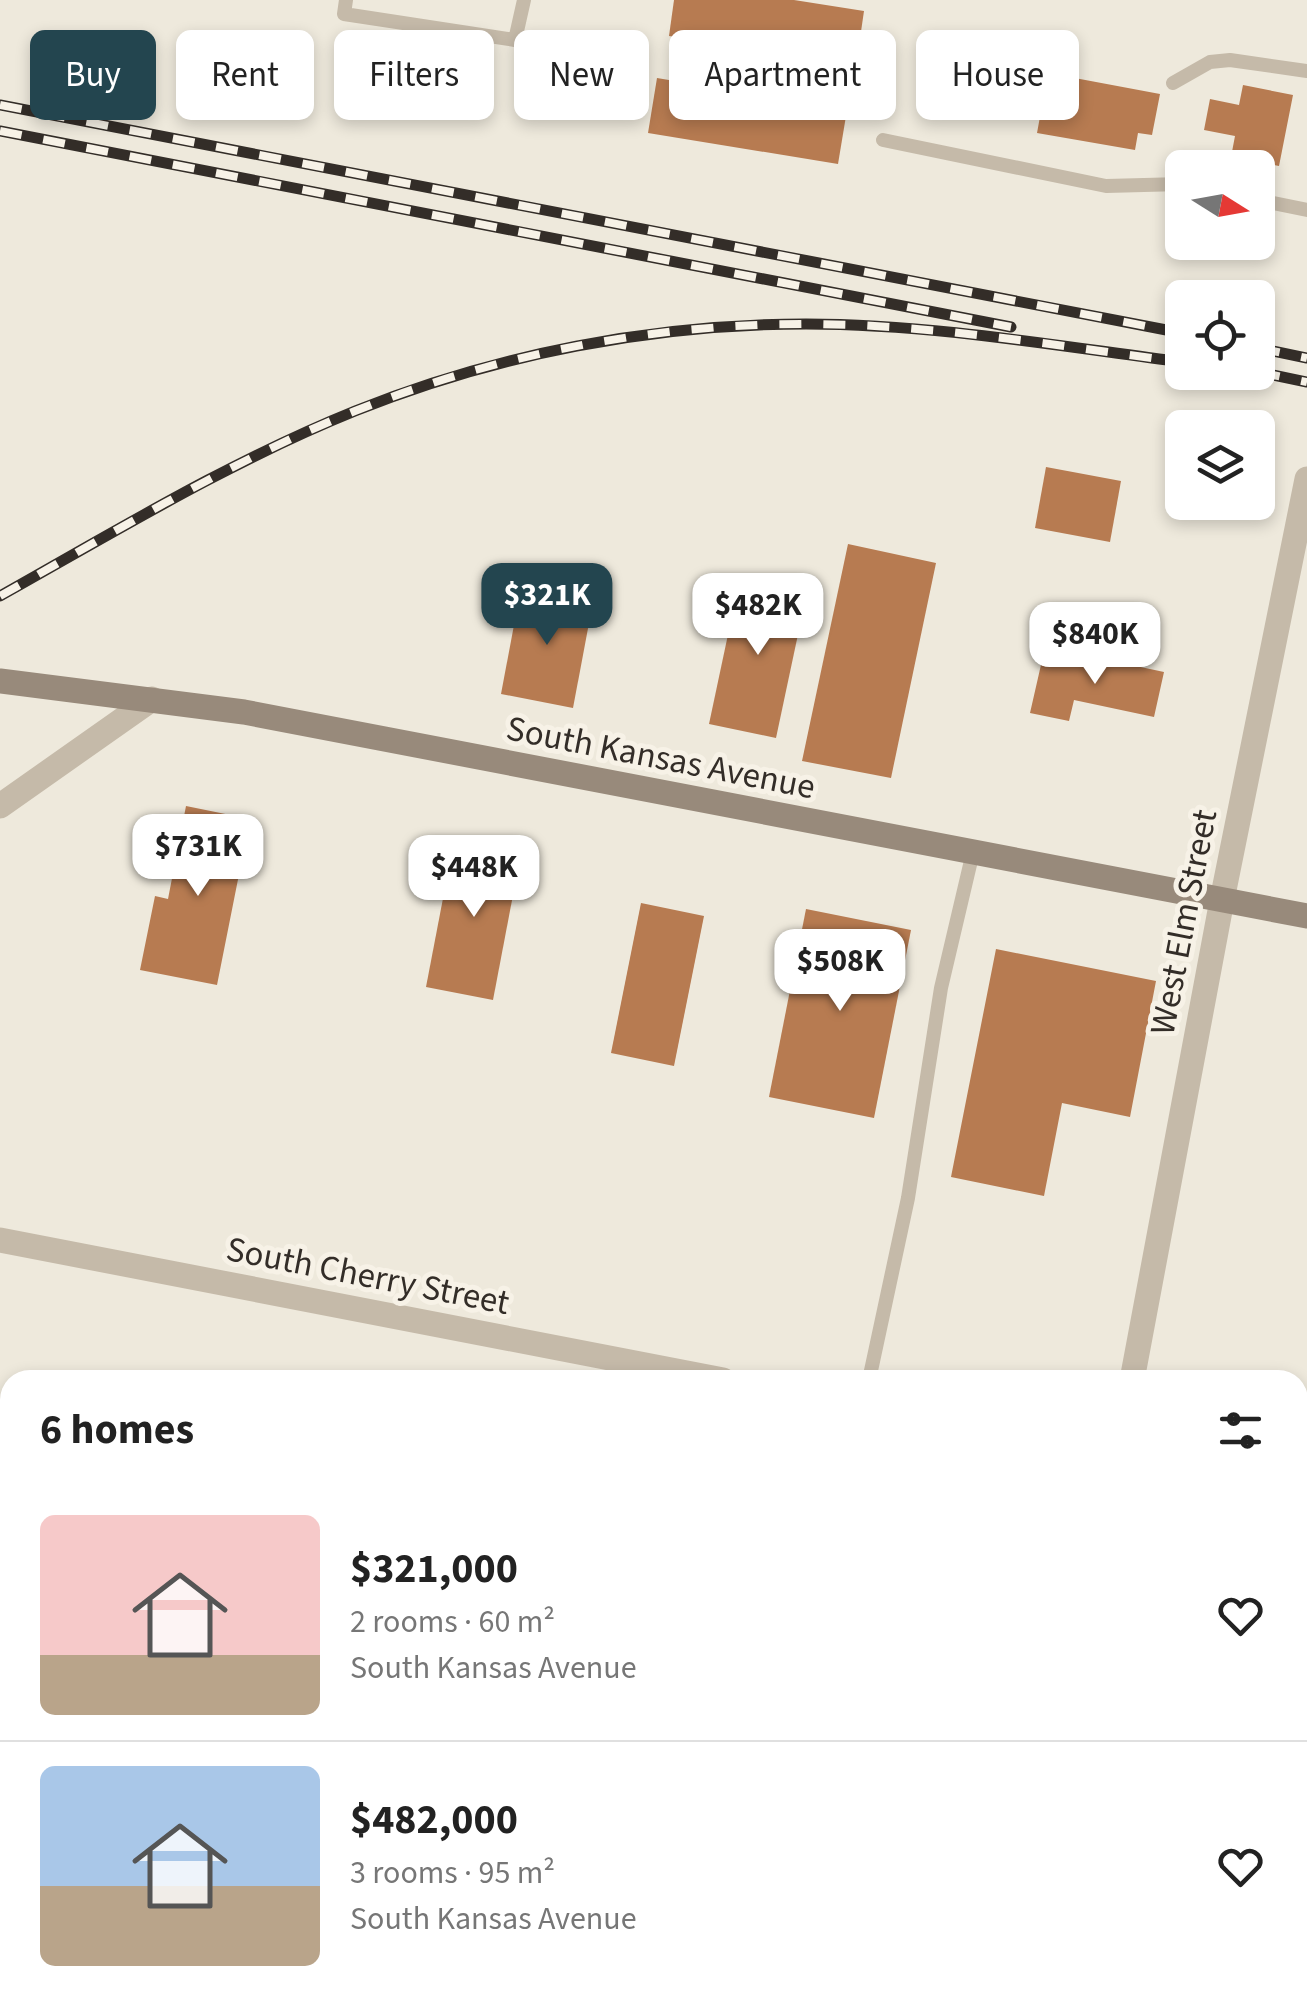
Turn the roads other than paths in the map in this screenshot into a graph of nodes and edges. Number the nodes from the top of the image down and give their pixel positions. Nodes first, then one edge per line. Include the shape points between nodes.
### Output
1 (346, 0) edge
2 (524, 0) edge
3 (1307, 71) edge
4 (1172, 83) dead end
5 (883, 140) dead end
6 (1165, 184) edge
7 (1275, 203) edge
8 (1307, 210) edge
9 (1307, 479) edge
10 (0, 681) edge
11 (152, 699) junction
12 (0, 806) edge
13 (973, 852) junction
14 (1222, 900) junction
15 (1307, 916) edge
16 (0, 1240) edge
17 (671, 1370) edge
18 (871, 1370) edge
19 (1134, 1370) edge

1 - 2 lane via 344,14 515,40
3 - 4 lane via 1230,60 1210,62
5 - 6 lane via 1106,186
7 - 8 lane
9 - 14 street, West Elm Street
10 - 11 main road, South Kansas Avenue
11 - 12 street
11 - 13 main road, South Kansas Avenue
13 - 14 main road, South Kansas Avenue
13 - 18 lane via 941,988 908,1198
14 - 15 main road, South Kansas Avenue
14 - 19 street, West Elm Street
16 - 17 street, South Cherry Street

